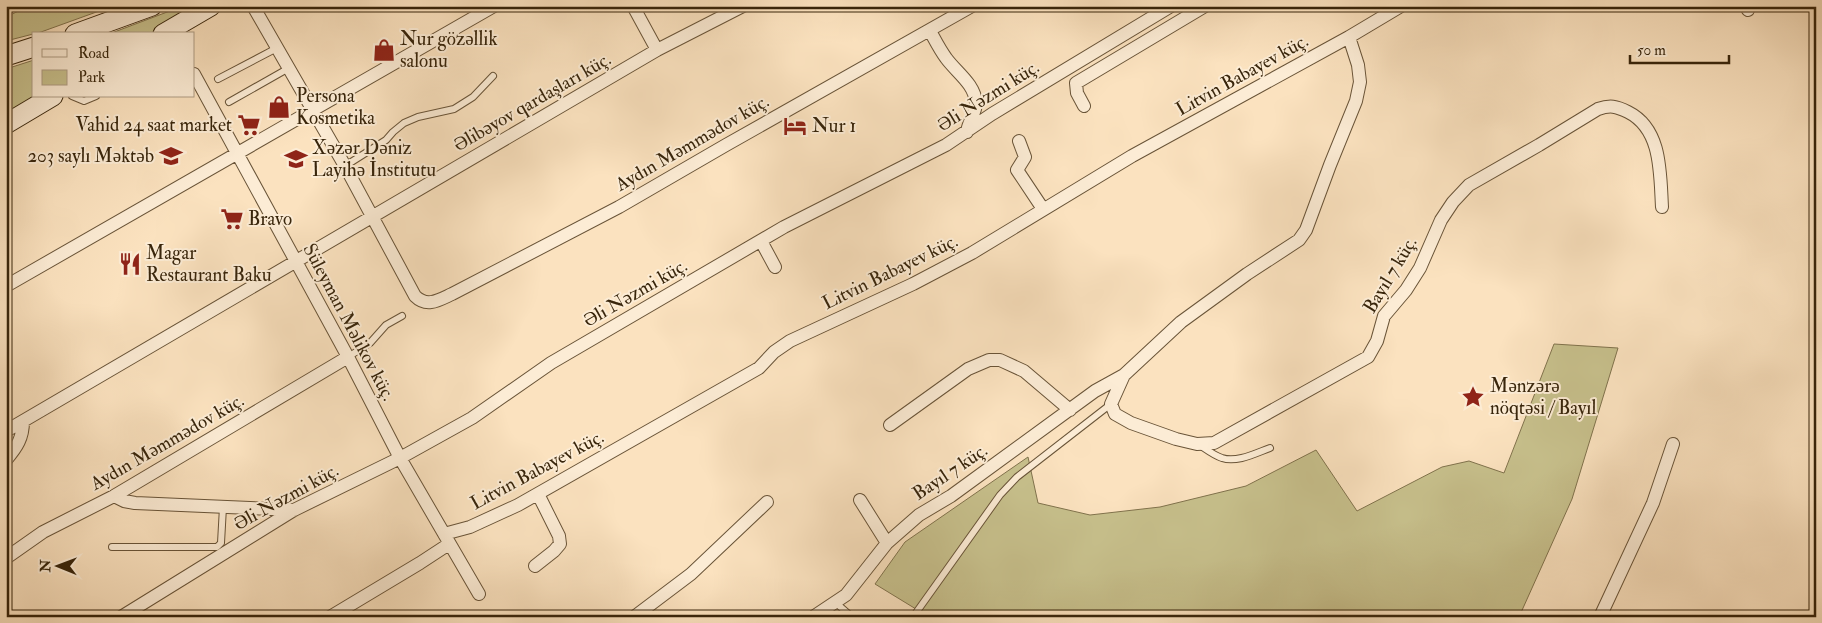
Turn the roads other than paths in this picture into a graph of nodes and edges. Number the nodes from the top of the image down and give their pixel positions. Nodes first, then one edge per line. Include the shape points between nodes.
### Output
1 (152, 6) edge
2 (211, 6) edge
3 (253, 6) edge
4 (633, 6) edge
5 (743, 6) edge
6 (972, 6) edge
7 (1170, 6) edge
8 (1205, 6) edge
9 (1401, 6) edge
10 (491, 7) edge
11 (930, 31) junction
12 (80, 32) edge
13 (170, 32) edge
14 (1349, 37) junction
15 (32, 48) edge
16 (278, 48) junction
17 (657, 50) junction
18 (6, 56) edge
19 (289, 68) junction
20 (195, 76) edge
21 (493, 76) dead end
22 (218, 79) dead end
23 (50, 98) edge
24 (77, 98) edge
25 (91, 98) edge
26 (229, 102) dead end
27 (1084, 106) dead end
28 (313, 110) junction
29 (6, 124) edge
30 (967, 132) junction
31 (1019, 141) dead end
32 (238, 153) junction
33 (345, 166) junction
34 (1662, 207) dead end
35 (1043, 209) junction
36 (373, 216) junction
37 (761, 241) junction
38 (296, 262) junction
39 (775, 267) dead end
40 (6, 286) edge
41 (402, 316) dead end
42 (348, 357) junction
43 (1124, 375) junction
44 (1110, 404) junction
45 (1070, 410) junction
46 (23, 421) junction
47 (890, 425) dead end
48 (6, 431) edge
49 (1197, 444) junction
50 (1673, 444) dead end
51 (1270, 448) dead end
52 (400, 458) junction
53 (6, 460) edge
54 (538, 494) junction
55 (114, 496) junction
56 (860, 500) dead end
57 (767, 502) dead end
58 (224, 507) junction
59 (294, 510) junction
60 (447, 539) junction
61 (887, 543) junction
62 (112, 546) dead end
63 (6, 558) edge
64 (536, 566) dead end
65 (479, 594) dead end
66 (841, 610) edge
67 (121, 617) edge
68 (330, 617) edge
69 (634, 617) edge
70 (812, 617) edge
71 (852, 617) edge
72 (913, 617) edge
73 (1600, 617) edge

1 - 12 street
2 - 13 street
3 - 16 street
4 - 17 street
5 - 17 street, Əlibəyov qardaşları küç.
6 - 11 street, Aydın Məmmədov küç.
7 - 30 street, Əli Nəzmi küç.
8 - 27 street via 1076,82 1077,93
9 - 14 street, Litvin Babayev küç.
10 - 28 street
11 - 30 street via 946,58 972,88 975,110
11 - 36 street, Aydın Məmmədov küç. via 619,207 435,302 426,303 415,296
14 - 35 street, Litvin Babayev küç. via 1132,156
14 - 43 street, Bayıl 7 küç. via 1360,82 1356,101 1306,230 1299,240 1181,322
15 - 18 street
16 - 19 street
16 - 22 lane
17 - 36 street, Əlibəyov qardaşları küç.
19 - 26 lane
19 - 28 street
20 - 32 street, Süleyman Məlikov küç.
21 - 33 lane via 473,97 454,109 404,123 386,140
23 - 29 street
24 - 25 lane via 84,101
28 - 32 street
28 - 33 street
30 - 37 street, Əli Nəzmi küç. via 933,153
31 - 35 street via 1025,157 1017,170
32 - 38 street, Süleyman Məlikov küç.
32 - 40 street
33 - 36 street
34 - 49 street, Bayıl 7 küç. via 1655,145 1645,124 1616,106 1598,109 1469,185 1453,202 1411,283 1384,316 1368,357 1226,437 1214,443
35 - 54 street, Litvin Babayev küç. via 913,284 790,341 758,368
36 - 38 street, Əlibəyov qardaşları küç.
37 - 39 street
37 - 52 street, Əli Nəzmi küç. via 551,363 472,418
38 - 42 street, Süleyman Məlikov küç.
38 - 46 street, Əlibəyov qardaşları küç.
41 - 42 lane via 386,325 370,343
42 - 52 street, Süleyman Məlikov küç.
42 - 55 street, Aydın Məmmədov küç.
43 - 44 street, Bayıl 7 küç.
43 - 45 street, Bayıl 7 küç.
44 - 49 street, Bayıl 7 küç. via 1115,414 1131,423 1176,440
44 - 72 lane via 1000,494
45 - 47 street via 1024,371 1000,360 989,360 968,369
45 - 61 street, Bayıl 7 küç. via 951,496 920,514
46 - 48 street, Əlibəyov qardaşları küç.
46 - 53 street via 20,441
49 - 51 lane via 1230,459
50 - 73 street via 1653,503
52 - 59 street, Əli Nəzmi küç.
52 - 60 street, Süleyman Məlikov küç.
54 - 60 street, Litvin Babayev küç.
54 - 64 street via 560,544
55 - 58 street via 135,503
55 - 63 street, Aydın Məmmədov küç. via 43,532
56 - 61 street
57 - 69 street via 691,574
58 - 59 street
58 - 62 lane via 221,543 217,546
59 - 67 street, Əli Nəzmi küç.
60 - 65 street, Süleyman Məlikov küç.
60 - 68 street, Litvin Babayev küç. via 420,564
61 - 66 street, Bayıl 7 küç. via 846,595
66 - 70 street, Bayıl 7 küç.
66 - 71 lane

